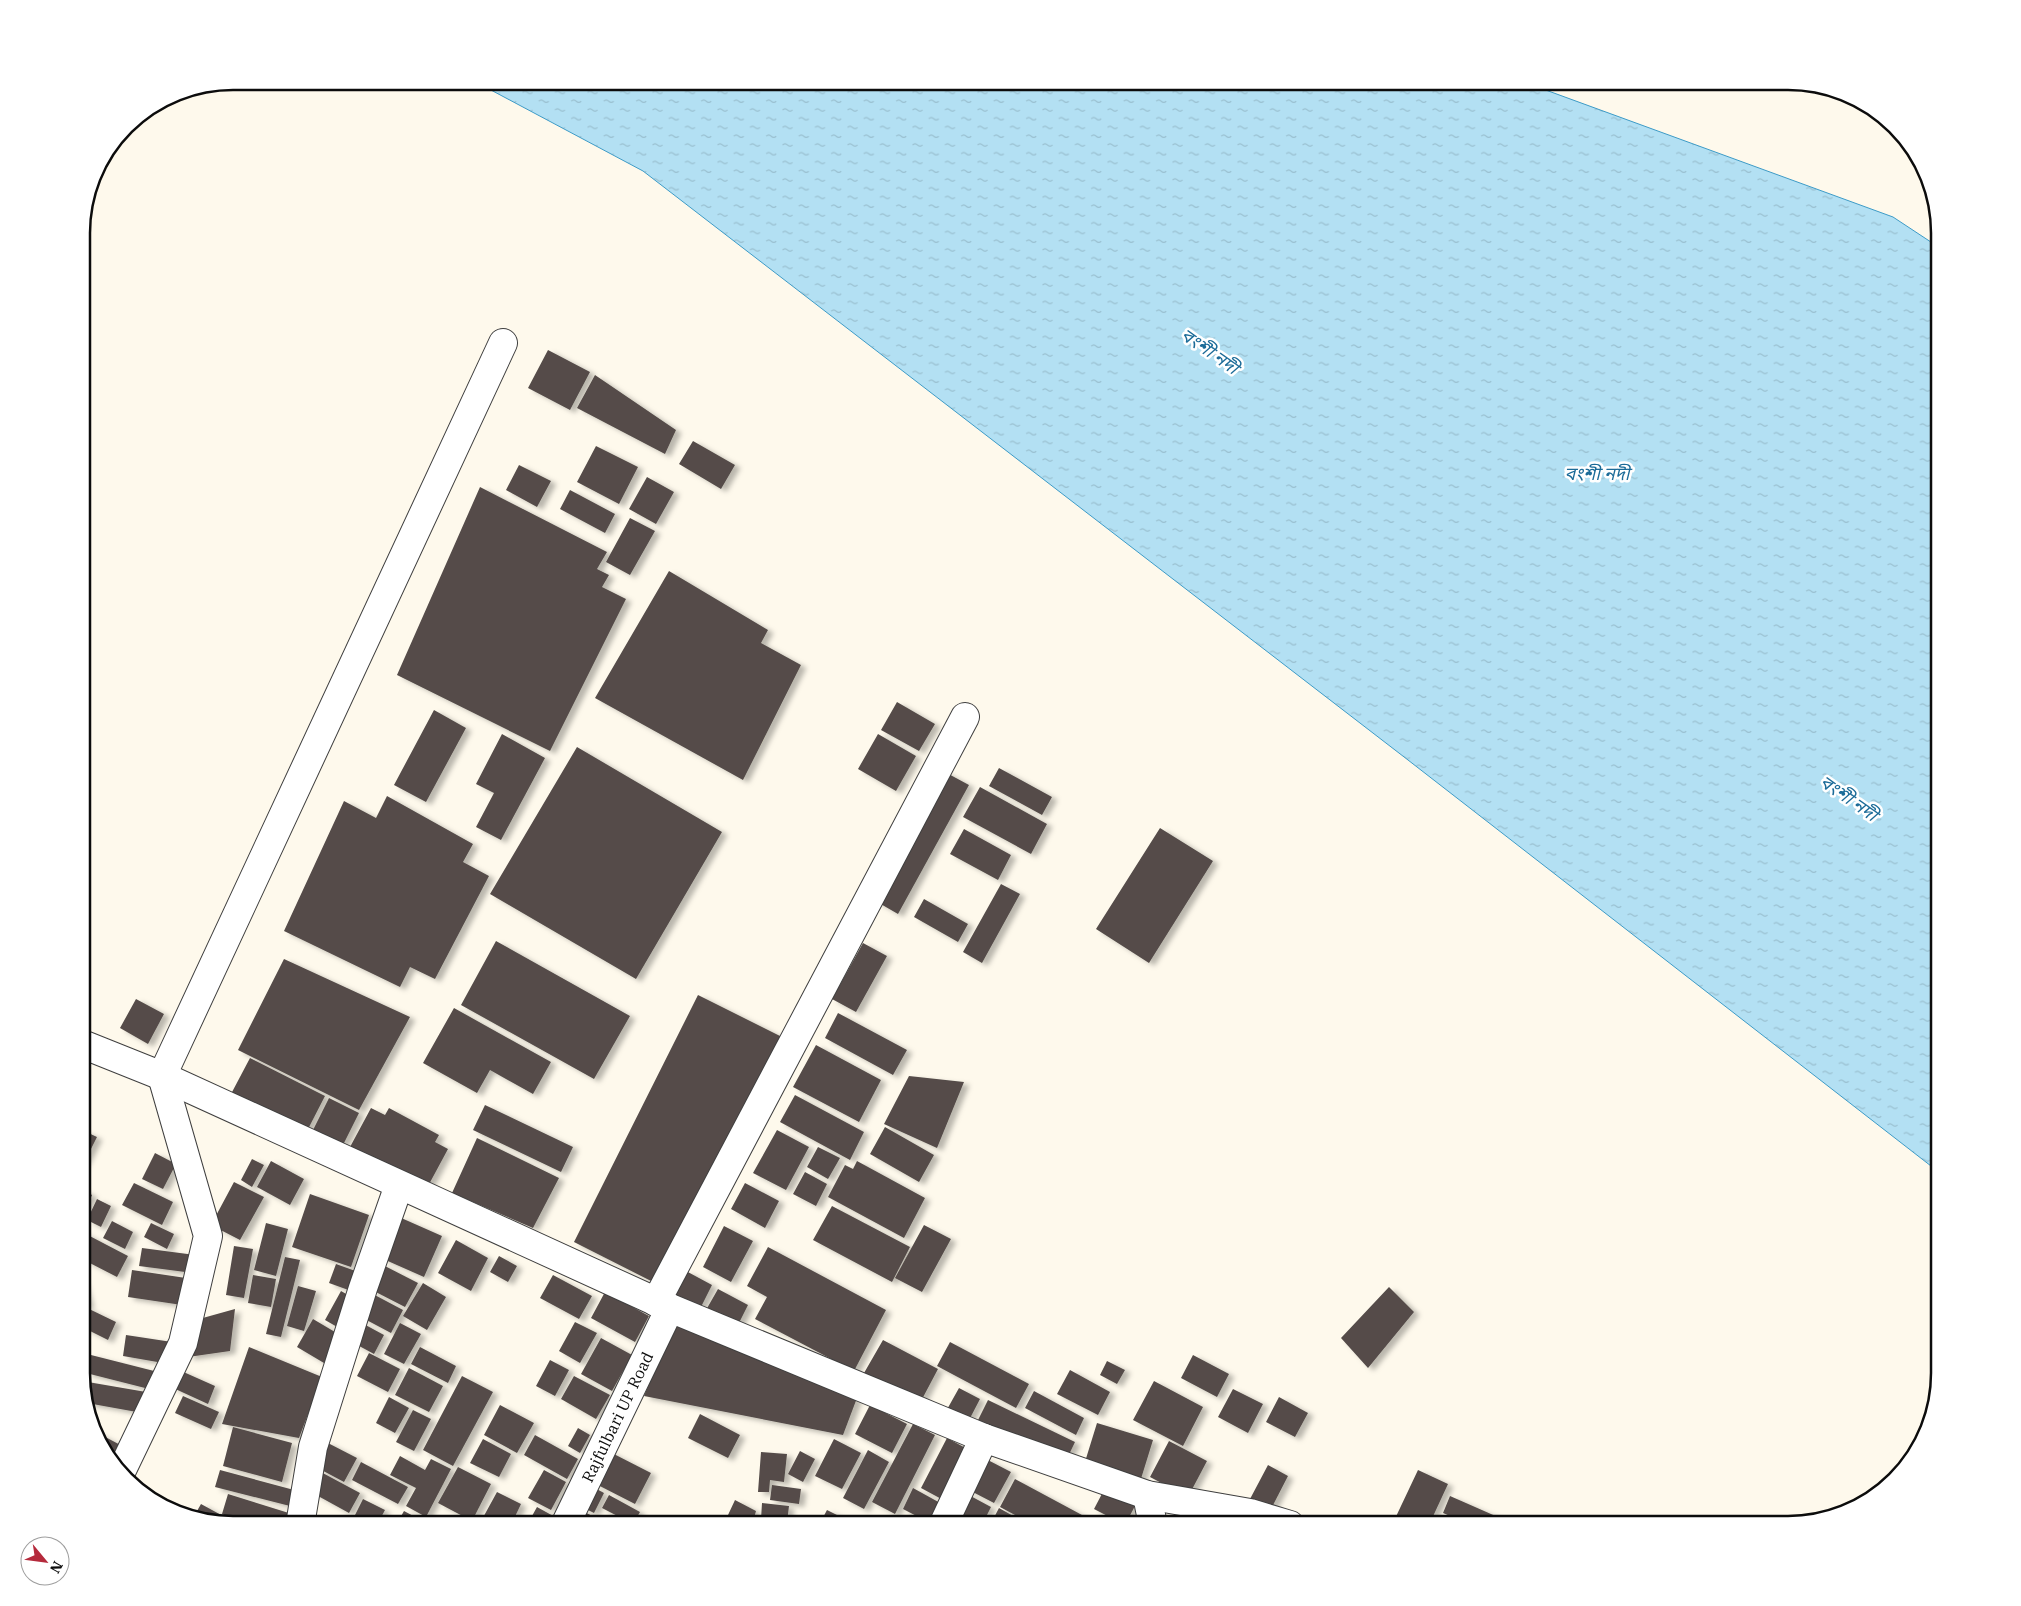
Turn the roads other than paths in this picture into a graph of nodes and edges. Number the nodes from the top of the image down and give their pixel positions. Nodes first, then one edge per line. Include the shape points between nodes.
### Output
1 (503, 343) dead end
2 (965, 717) dead end
3 (90, 1047) edge
4 (162, 1076) junction
5 (399, 1185) junction
6 (663, 1305) junction
7 (984, 1438) junction
8 (124, 1466) edge
9 (1147, 1495) junction
10 (302, 1516) edge
11 (568, 1516) edge
12 (947, 1516) edge
13 (1151, 1516) edge
14 (1260, 1516) edge

1 - 4 street
2 - 6 street, Rajfulbari UP Road
3 - 4 street
4 - 5 street
4 - 8 street via 208,1236 183,1343
5 - 6 street
5 - 10 street via 313,1448
6 - 7 street
6 - 11 street, Rajfulbari UP Road
7 - 9 street
7 - 12 street
9 - 13 street
9 - 14 street

